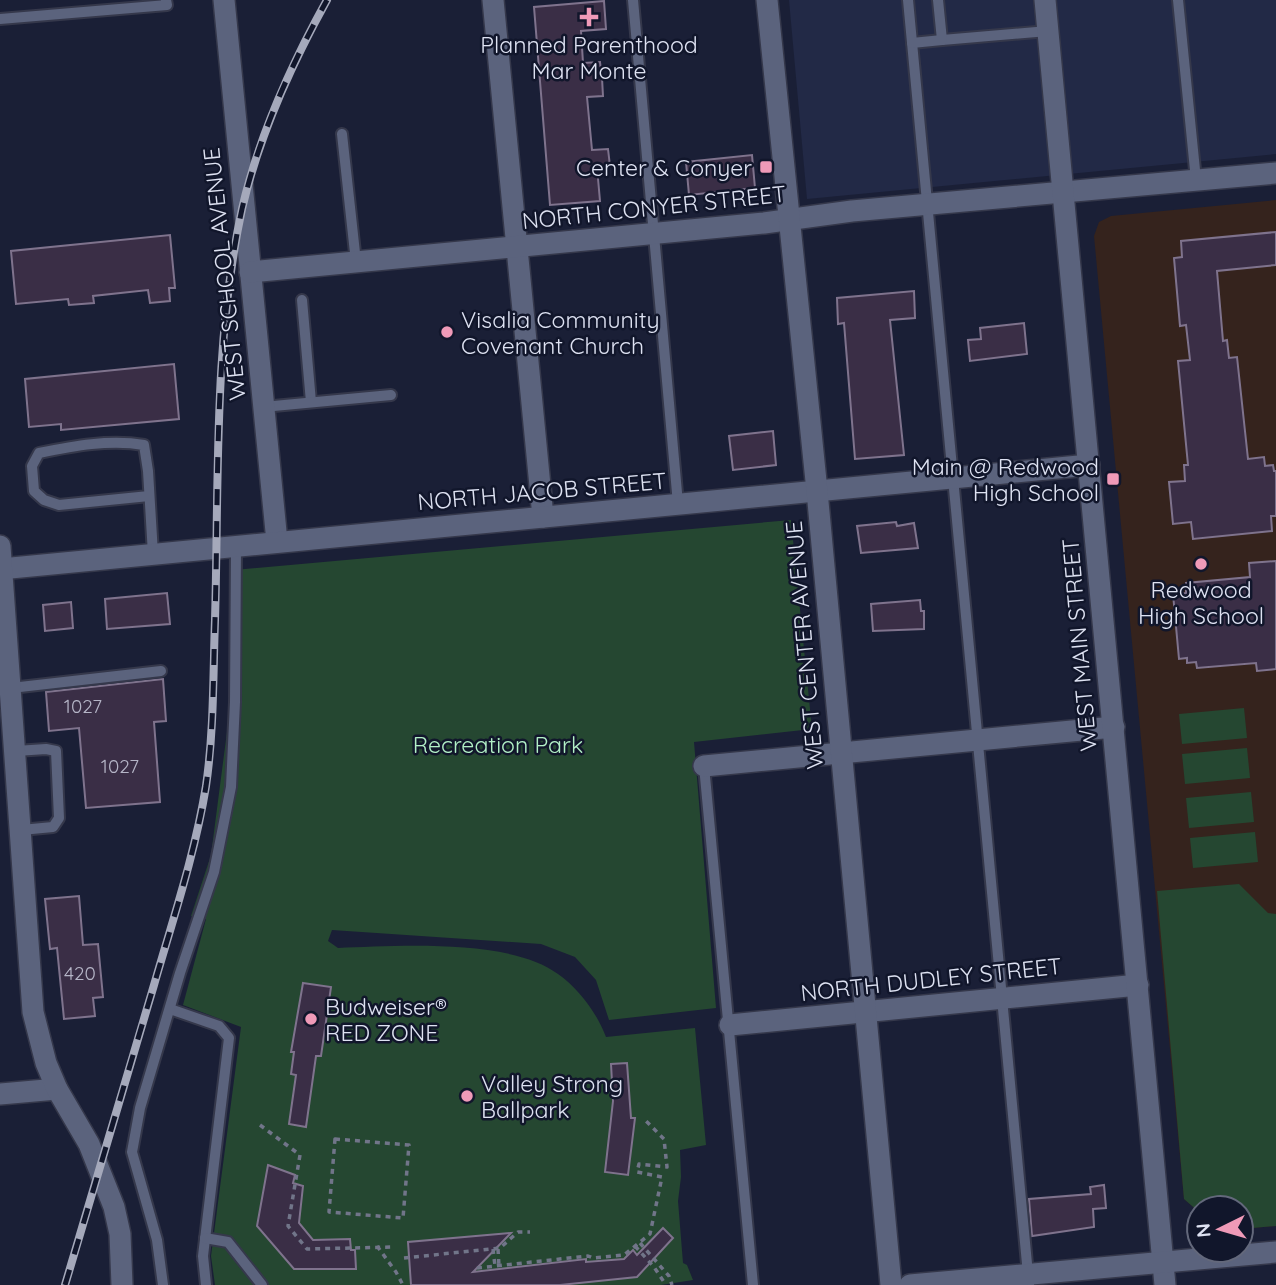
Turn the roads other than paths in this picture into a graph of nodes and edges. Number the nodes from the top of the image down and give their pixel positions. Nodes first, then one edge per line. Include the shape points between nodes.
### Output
1 (166, 0) edge
2 (224, 0) edge
3 (493, 0) edge
4 (633, 0) edge
5 (767, 0) edge
6 (908, 0) edge
7 (938, 0) edge
8 (1045, 0) edge
9 (1178, 0) edge
10 (0, 19) edge
11 (1048, 31) junction
12 (942, 40) junction
13 (912, 43) junction
14 (342, 134) dead end
15 (1276, 173) edge
16 (1196, 180) junction
17 (1063, 192) junction
18 (927, 205) junction
19 (788, 220) junction
20 (653, 234) junction
21 (516, 247) junction
22 (356, 262) junction
23 (250, 272) junction
24 (302, 300) dead end
25 (391, 395) dead end
26 (311, 402) junction
27 (263, 407) junction
28 (1089, 466) junction
29 (952, 477) junction
30 (817, 491) junction
31 (149, 496) junction
32 (678, 504) junction
33 (543, 517) junction
34 (276, 542) junction
35 (0, 546) edge
36 (236, 546) junction
37 (153, 554) junction
38 (1, 569) edge
39 (161, 671) dead end
40 (11, 688) junction
41 (1114, 727) junction
42 (977, 740) junction
43 (16, 751) junction
44 (840, 753) junction
45 (704, 766) joint
46 (21, 830) junction
47 (1138, 985) junction
48 (1001, 999) junction
49 (170, 1009) junction
50 (865, 1012) junction
51 (730, 1025) junction
52 (57, 1089) junction
53 (0, 1094) edge
54 (205, 1238) junction
55 (1276, 1252) edge
56 (1163, 1262) junction
57 (1028, 1280) edge
58 (122, 1285) edge
59 (163, 1285) edge
60 (205, 1285) edge
61 (262, 1285) edge
62 (753, 1285) edge
63 (891, 1285) edge
64 (910, 1285) edge
65 (1165, 1285) edge

1 - 10 lane via 166,5
2 - 23 street, WEST SCHOOL AVENUE
3 - 21 street
4 - 20 lane
5 - 19 street, WEST CENTER AVENUE
6 - 13 lane
7 - 12 lane
8 - 11 street, WEST MAIN STREET
9 - 16 lane
11 - 12 lane
11 - 17 street, WEST MAIN STREET
12 - 13 lane
13 - 18 lane
14 - 22 lane
15 - 16 street, NORTH CONYER STREET
16 - 17 street, NORTH CONYER STREET
17 - 18 street, NORTH CONYER STREET
17 - 28 street, WEST MAIN STREET
18 - 19 street, NORTH CONYER STREET
18 - 29 lane
19 - 20 street, NORTH CONYER STREET
19 - 30 street, WEST CENTER AVENUE
20 - 21 street, NORTH CONYER STREET
20 - 32 lane
21 - 22 street, NORTH CONYER STREET
21 - 33 street
22 - 23 street, NORTH CONYER STREET
23 - 27 street, WEST SCHOOL AVENUE
24 - 26 lane
25 - 26 lane
26 - 27 lane
27 - 34 street, WEST SCHOOL AVENUE
28 - 29 street, NORTH JACOB STREET
28 - 41 street, WEST MAIN STREET
29 - 30 street, NORTH JACOB STREET
29 - 42 lane
30 - 32 street, NORTH JACOB STREET
30 - 44 street, WEST CENTER AVENUE
31 - 31 lane via 144,445 126,442 62,448 39,453 32,466 34,491 60,505
31 - 37 lane
32 - 33 street, NORTH JACOB STREET
33 - 34 street, NORTH JACOB STREET
34 - 36 street, NORTH JACOB STREET
35 - 38 street
36 - 37 street, NORTH JACOB STREET
36 - 49 lane via 231,788 214,872
37 - 38 street, NORTH JACOB STREET
38 - 40 street
39 - 40 lane
40 - 43 street
41 - 42 street
41 - 47 street, WEST MAIN STREET
42 - 44 street
42 - 48 lane
43 - 46 street
43 - 46 lane via 56,751 57,824
44 - 45 street
44 - 50 street, WEST CENTER AVENUE
45 - 51 lane
46 - 52 street via 33,1012
47 - 48 street, NORTH DUDLEY STREET
47 - 56 street, WEST MAIN STREET
48 - 50 street, NORTH DUDLEY STREET
48 - 57 lane
49 - 54 lane via 219,1026 229,1038
49 - 59 lane via 140,1108 132,1152 157,1240
50 - 51 street, NORTH DUDLEY STREET
50 - 63 street, WEST CENTER AVENUE
51 - 62 lane
52 - 53 street
52 - 58 street via 89,1144 114,1207
54 - 60 lane
54 - 61 lane via 228,1241
55 - 56 street
56 - 57 street
56 - 65 street, WEST MAIN STREET
57 - 64 street

